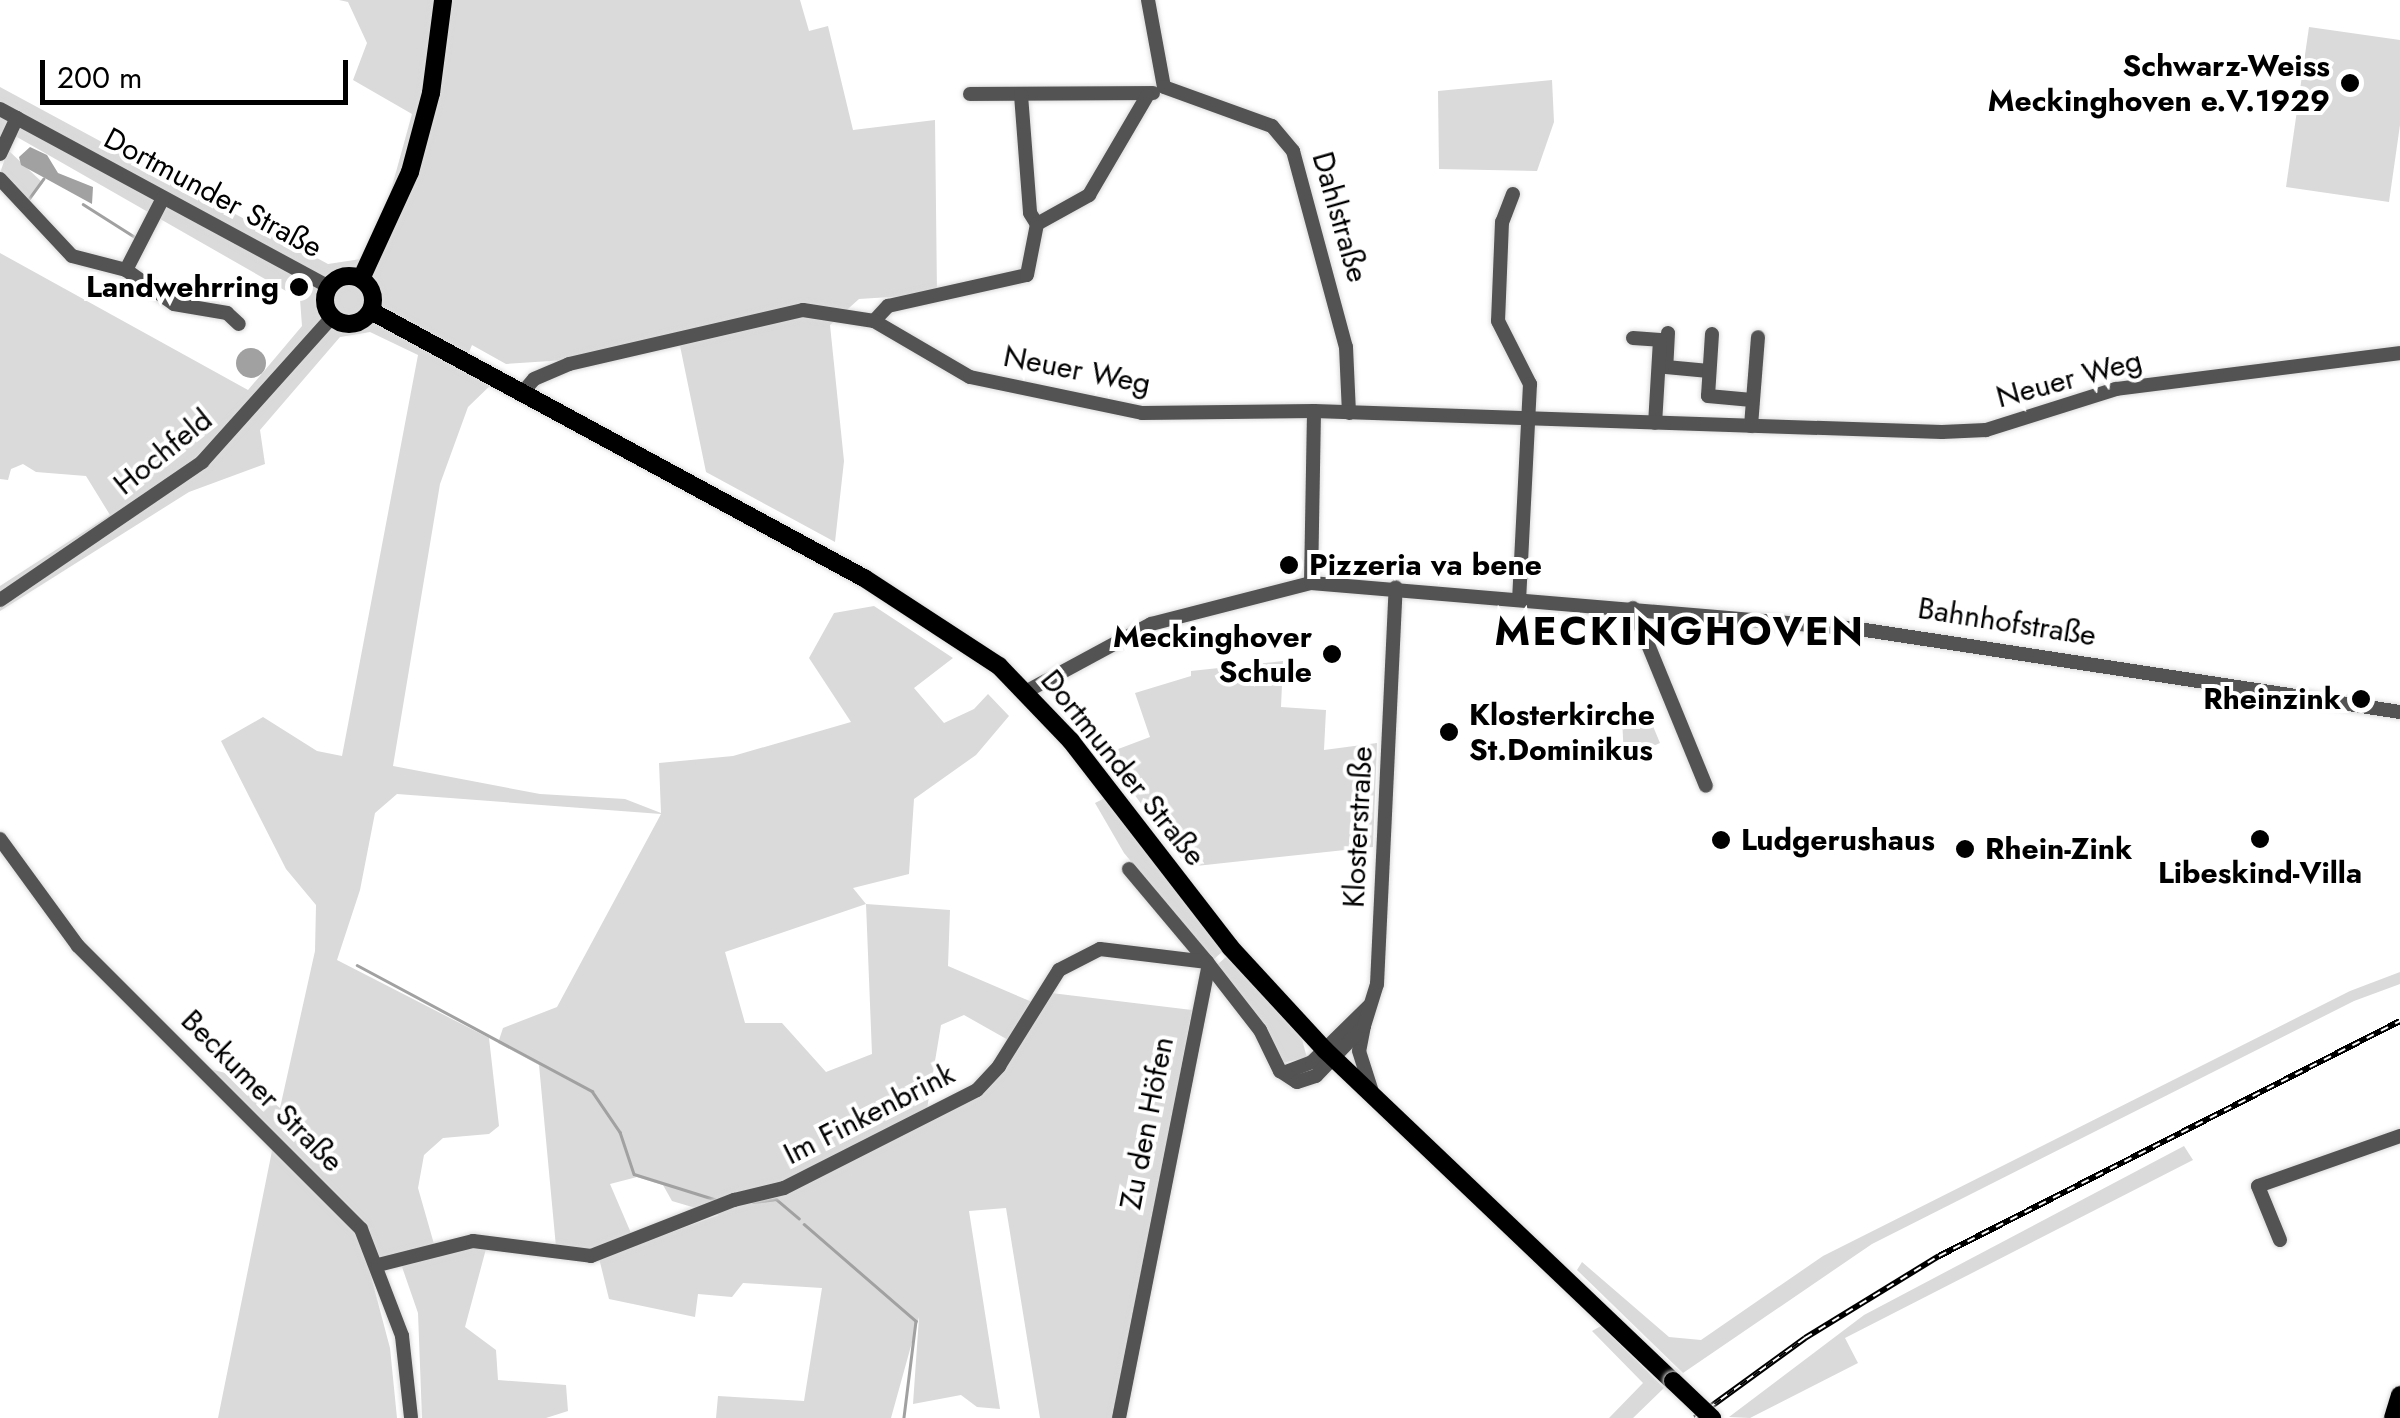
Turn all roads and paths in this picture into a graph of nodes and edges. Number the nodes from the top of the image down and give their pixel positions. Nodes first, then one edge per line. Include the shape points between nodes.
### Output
1 (443, 0) edge
2 (1148, 0) edge
3 (1164, 87) junction
4 (970, 94) dead end
5 (1021, 94) junction
6 (1147, 96) junction
7 (0, 109) edge
8 (17, 118) junction
9 (0, 154) edge
10 (0, 179) edge
11 (1513, 194) dead end
12 (163, 198) junction
13 (1037, 224) junction
14 (126, 270) junction
15 (361, 279) junction
16 (329, 287) junction
17 (370, 310) junction
18 (332, 317) junction
19 (874, 320) junction
20 (239, 324) dead end
21 (1668, 332) dead end
22 (1712, 334) dead end
23 (1633, 338) dead end
24 (1758, 338) dead end
25 (2400, 353) edge
26 (1662, 367) junction
27 (1709, 371) junction
28 (522, 393) junction
29 (1752, 400) junction
30 (1314, 411) junction
31 (1349, 412) junction
32 (1526, 419) junction
33 (1655, 423) junction
34 (1751, 426) junction
35 (1311, 583) junction
36 (1396, 587) junction
37 (1519, 598) junction
38 (0, 600) edge
39 (1633, 608) junction
40 (1027, 691) junction
41 (2400, 712) edge
42 (1706, 786) dead end
43 (0, 839) edge
44 (1129, 869) dead end
45 (1208, 964) junction
46 (1370, 1006) junction
47 (1364, 1026) junction
48 (1329, 1054) junction
49 (1373, 1092) junction
50 (2400, 1136) edge
51 (2280, 1240) dead end
52 (378, 1266) junction
53 (2400, 1395) edge
54 (411, 1418) edge
55 (1119, 1418) edge
56 (1712, 1418) edge
57 (2393, 1418) edge

1 - 15 main road via 431,93 410,172
2 - 3 street
3 - 6 street
3 - 31 street, Dahlstraße via 1272,126 1288,142 1346,347
4 - 5 street
5 - 6 street
5 - 13 street via 1030,213
6 - 13 street via 1088,195
7 - 8 street, Dortmunder Straße
8 - 9 street
8 - 12 street, Dortmunder Straße
10 - 14 street via 72,256
11 - 32 street via 1502,222 1498,321 1527,373
12 - 14 street
12 - 16 street, Dortmunder Straße
13 - 19 street via 1027,275 888,306
14 - 20 street via 174,304 227,313
15 - 16 main road via 347,276
15 - 17 main road via 371,290
16 - 18 main road via 325,303
17 - 18 main road via 353,324
17 - 28 main road, Dortmunder Straße
18 - 38 street, Hochfeld via 202,462
19 - 28 street, Neuer Weg via 802,310 762,317 569,364 537,377
19 - 30 street, Neuer Weg via 970,377 1110,410
21 - 26 street
22 - 27 street
23 - 26 street via 1660,340
24 - 29 street
25 - 34 street, Neuer Weg via 2116,389 1986,430
26 - 27 street
26 - 33 street
27 - 29 street via 1708,396
28 - 40 main road, Dortmunder Straße via 877,585 951,630
29 - 34 street
30 - 31 street, Neuer Weg
30 - 35 street
31 - 32 street, Neuer Weg
32 - 33 street, Neuer Weg
32 - 37 street
33 - 34 street, Neuer Weg
35 - 36 street, Bahnhofstraße
35 - 40 street, Bahnhofstraße via 1151,624
36 - 37 street, Bahnhofstraße
36 - 46 street, Klosterstraße via 1379,966
37 - 39 street, Bahnhofstraße
39 - 41 street, Bahnhofstraße via 1985,646
39 - 42 street
40 - 48 main road, Dortmunder Straße via 1230,947
43 - 52 street, Beckumer Straße via 78,946 361,1229
44 - 45 street
45 - 48 street via 1260,1030 1280,1071 1297,1082 1316,1076
45 - 52 street, Im Finkenbrink via 1110,948 1074,958 1041,992 986,1083 784,1188 734,1200 591,1256 473,1240
45 - 55 street, Zu den Höfen
46 - 47 street, Klosterstraße
46 - 48 street
47 - 48 street
47 - 49 street via 1359,1052
48 - 49 main road, Dortmunder Straße
49 - 56 main road, Dortmunder Straße, bridge
50 - 51 street via 2258,1186
52 - 54 street, Beckumer Straße via 402,1336
53 - 57 main road

